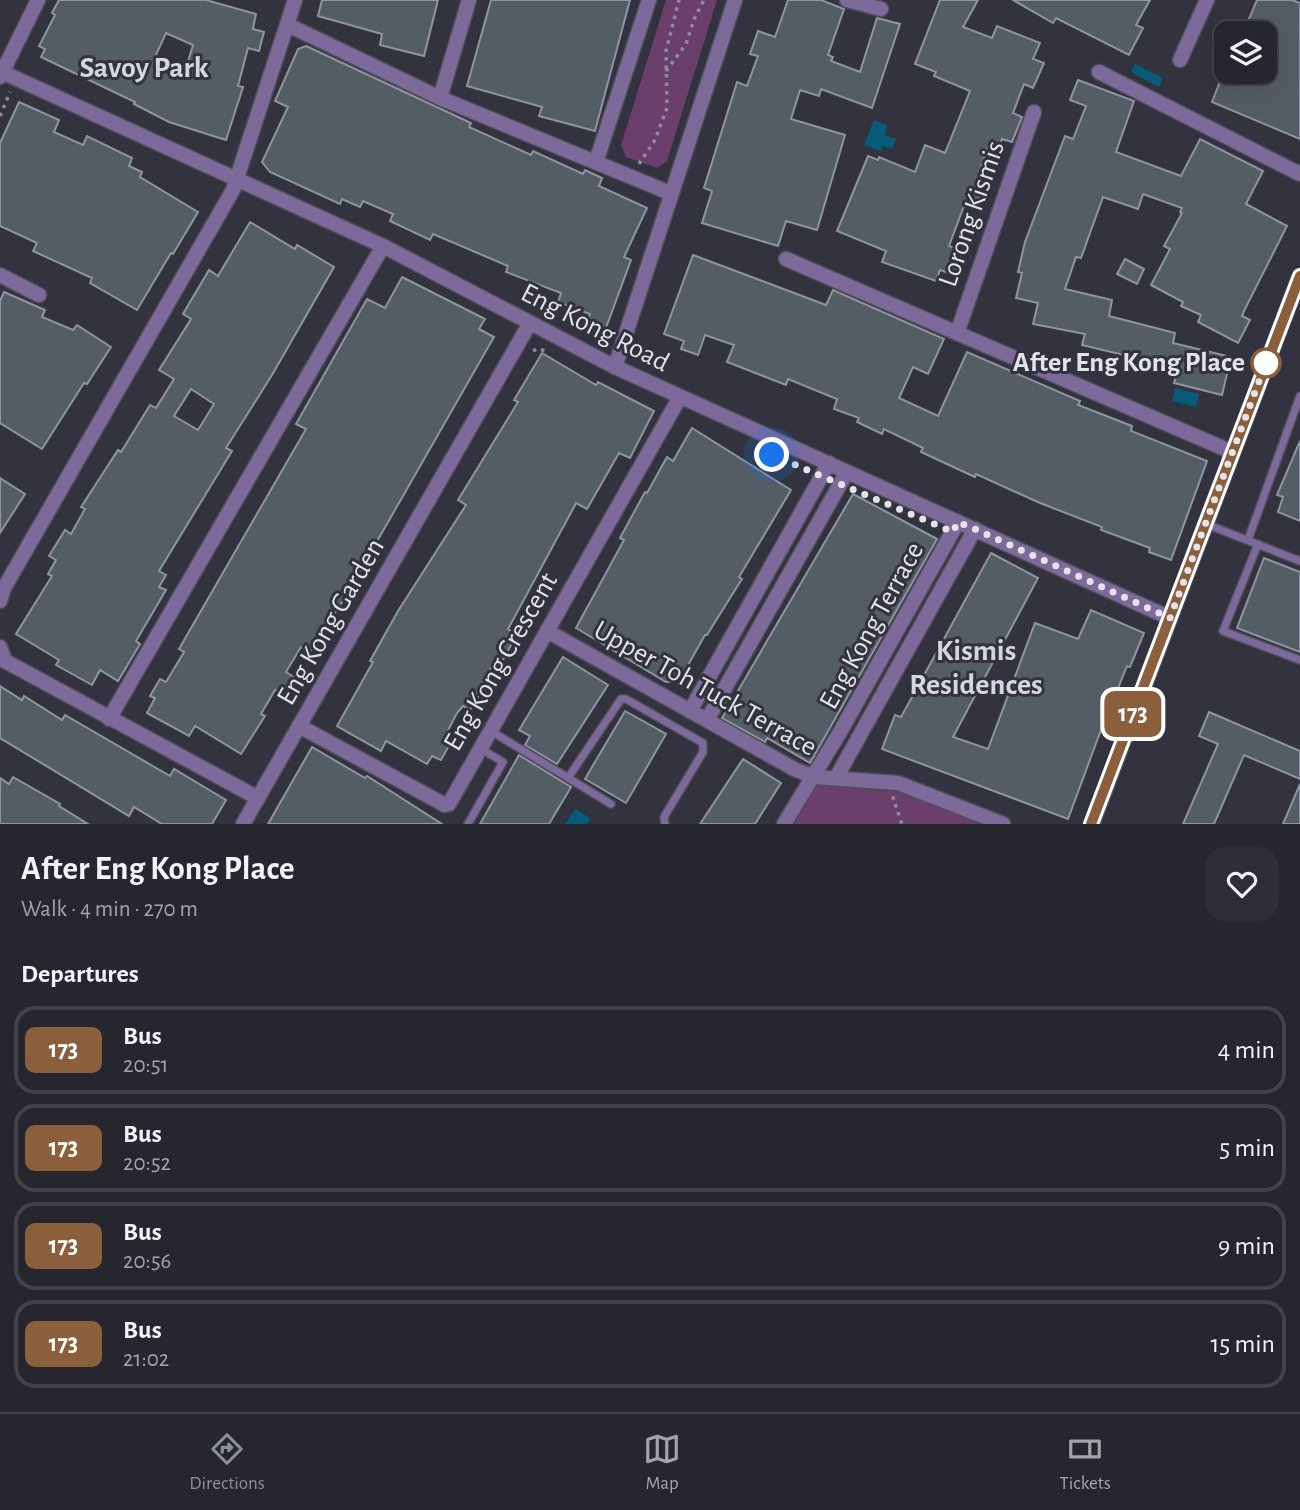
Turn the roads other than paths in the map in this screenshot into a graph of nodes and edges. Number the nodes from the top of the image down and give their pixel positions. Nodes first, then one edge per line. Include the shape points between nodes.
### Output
1 (38, 0) edge
2 (295, 0) edge
3 (469, 0) edge
4 (649, 0) edge
5 (735, 0) edge
6 (847, 0) edge
7 (1207, 0) edge
8 (881, 9) dead end
9 (288, 25) junction
10 (1180, 60) dead end
11 (1099, 72) dead end
12 (1, 75) edge
13 (440, 98) junction
14 (1034, 112) dead end
15 (596, 162) junction
16 (1300, 174) edge
17 (237, 179) junction
18 (670, 193) junction
19 (383, 246) junction
20 (786, 259) dead end
21 (0, 275) edge
22 (1300, 276) edge
23 (39, 295) dead end
24 (530, 323) junction
25 (957, 333) junction
26 (615, 368) junction
27 (1300, 396) edge
28 (680, 397) junction
29 (1232, 452) junction
30 (830, 463) junction
31 (847, 472) junction
32 (958, 522) junction
33 (1206, 524) junction
34 (975, 529) junction
35 (1248, 540) junction
36 (1258, 544) junction
37 (1300, 561) edge
38 (0, 601) edge
39 (1170, 618) junction
40 (547, 631) junction
41 (0, 646) edge
42 (1300, 660) edge
43 (690, 711) junction
44 (109, 719) junction
45 (707, 720) junction
46 (299, 726) junction
47 (491, 730) junction
48 (481, 749) junction
49 (815, 776) junction
50 (568, 778) junction
51 (836, 778) junction
52 (258, 798) junction
53 (611, 804) dead end
54 (243, 824) edge
55 (468, 824) edge
56 (665, 824) edge
57 (784, 824) edge
58 (1003, 824) edge
59 (1091, 824) edge

1 - 12 street
2 - 9 street
3 - 13 street
4 - 15 street
5 - 18 street
6 - 8 street
7 - 10 street
9 - 13 street
9 - 17 street
11 - 16 street
12 - 17 street, Eng Kong Road
13 - 15 street
14 - 25 street, Lorong Kismis
15 - 18 street
17 - 19 street, Eng Kong Road
17 - 38 street
18 - 26 street
19 - 24 street, Eng Kong Road
19 - 44 street
20 - 25 street, Lorong Kismis
21 - 23 street
22 - 29 street
24 - 26 street, Eng Kong Road
24 - 46 street, Eng Kong Garden
25 - 29 street, Lorong Kismis
26 - 28 street, Eng Kong Road
27 - 35 lane
28 - 30 street, Eng Kong Road
28 - 40 street, Eng Kong Crescent
29 - 33 street
30 - 31 street, Eng Kong Road
30 - 43 street
31 - 32 street, Eng Kong Road
31 - 45 street
32 - 34 street, Eng Kong Road
32 - 49 street, Eng Kong Terrace
33 - 35 lane
33 - 39 street
34 - 39 street, Eng Kong Road
34 - 51 street, Eng Kong Terrace
35 - 36 lane
36 - 37 lane
36 - 42 lane via 1223,631
39 - 59 street
40 - 43 street, Upper Toh Tuck Terrace
40 - 47 street, Eng Kong Crescent
41 - 44 street via 5,661
43 - 45 street, Upper Toh Tuck Terrace
44 - 52 street
45 - 49 street, Upper Toh Tuck Terrace via 789,767
46 - 48 street, Eng Kong Crescent via 445,805
46 - 52 street, Eng Kong Garden
47 - 48 street, Eng Kong Crescent
47 - 50 lane
48 - 55 lane via 503,762
49 - 51 street, Upper Toh Tuck Terrace
49 - 57 street, Eng Kong Terrace
50 - 53 lane
50 - 56 lane via 621,699 626,699 703,743 703,752 664,817
51 - 58 street, Upper Toh Tuck Terrace via 898,783
52 - 54 street, Eng Kong Garden

